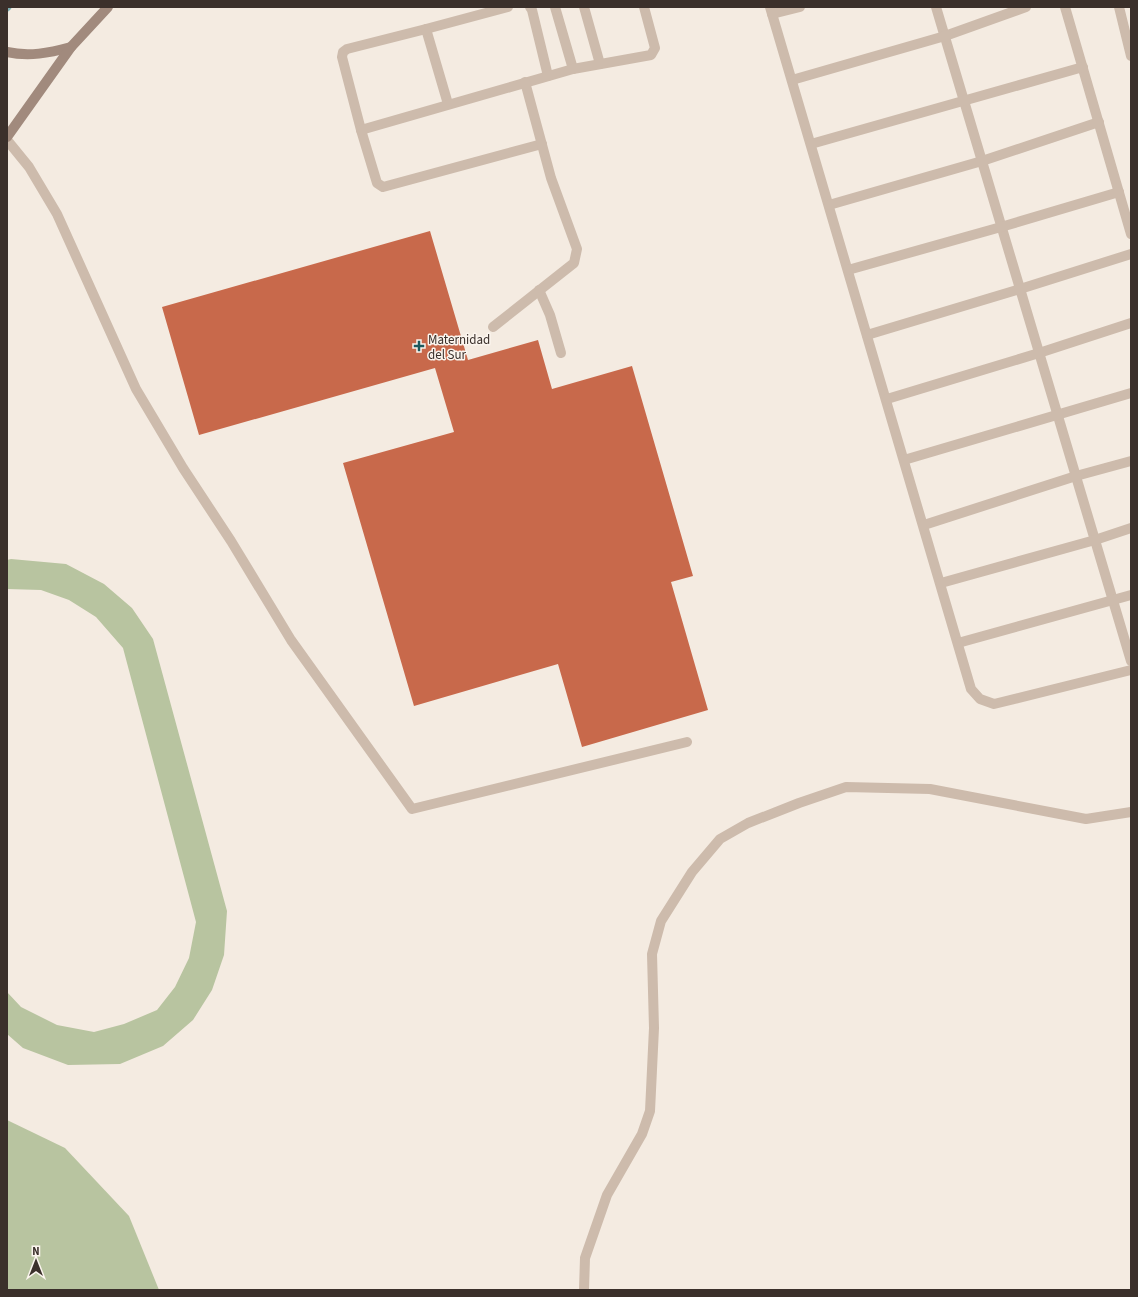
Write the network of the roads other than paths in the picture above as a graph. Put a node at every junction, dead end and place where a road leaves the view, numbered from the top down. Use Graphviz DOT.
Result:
graph roads {
  1 [pos="108,7"];
  2 [pos="508,7"];
  3 [pos="530,7"];
  4 [pos="554,7"];
  5 [pos="584,7"];
  6 [pos="644,7"];
  7 [pos="800,7"];
  8 [pos="936,7"];
  9 [pos="1026,7"];
  10 [pos="1065,7"];
  11 [pos="1118,7"];
  12 [pos="771,10"];
  13 [pos="426,29"];
  14 [pos="945,36"];
  15 [pos="71,47"];
  16 [pos="7,52"];
  17 [pos="1131,56"];
  18 [pos="600,64"];
  19 [pos="1082,67"];
  20 [pos="573,69"];
  21 [pos="548,76"];
  22 [pos="792,80"];
  23 [pos="525,82"];
  24 [pos="964,100"];
  25 [pos="448,104"];
  26 [pos="1098,122"];
  27 [pos="361,130"];
  28 [pos="7,136"];
  29 [pos="7,140"];
  30 [pos="542,144"];
  31 [pos="811,144"];
  32 [pos="982,161"];
  33 [pos="1119,192"];
  34 [pos="829,206"];
  35 [pos="1002,227"];
  36 [pos="1131,234"];
  37 [pos="1131,254"];
  38 [pos="848,270"];
  39 [pos="1020,289"];
  40 [pos="538,290"];
  41 [pos="1131,323"];
  42 [pos="493,327"];
  43 [pos="867,335"];
  44 [pos="561,353"];
  45 [pos="1039,353"];
  46 [pos="1131,393"];
  47 [pos="886,399"];
  48 [pos="1058,414"];
  49 [pos="904,460"];
  50 [pos="1131,461"];
  51 [pos="1076,476"];
  52 [pos="924,525"];
  53 [pos="1131,528"];
  54 [pos="1095,540"];
  55 [pos="941,583"];
  56 [pos="1131,595"];
  57 [pos="1113,600"];
  58 [pos="958,643"];
  59 [pos="1131,660"];
  60 [pos="1131,670"];
  61 [pos="687,742"];
  62 [pos="1131,812"];
  63 [pos="584,1290"];
  1 -- 15 [label="main road"];
  2 -- 13 [label="lane"];
  3 -- 21 [label="lane"];
  4 -- 20 [label="lane"];
  5 -- 18 [label="lane"];
  6 -- 18 [label="lane"];
  7 -- 12 [label="lane"];
  8 -- 14 [label="lane"];
  9 -- 14 [label="lane"];
  10 -- 19 [label="lane"];
  11 -- 17 [label="lane"];
  12 -- 22 [label="lane"];
  13 -- 25 [label="lane"];
  13 -- 27 [label="lane"];
  14 -- 22 [label="lane"];
  14 -- 24 [label="lane"];
  15 -- 16 [label="main road"];
  15 -- 28 [label="main road"];
  18 -- 20 [label="lane"];
  19 -- 24 [label="lane"];
  19 -- 26 [label="lane"];
  20 -- 21 [label="lane"];
  21 -- 23 [label="lane"];
  22 -- 31 [label="lane"];
  23 -- 25 [label="lane"];
  23 -- 30 [label="lane"];
  24 -- 31 [label="lane"];
  24 -- 32 [label="lane"];
  25 -- 27 [label="lane"];
  26 -- 32 [label="lane"];
  26 -- 33 [label="lane"];
  27 -- 30 [label="lane"];
  29 -- 61 [label="lane"];
  30 -- 40 [label="lane"];
  31 -- 34 [label="lane"];
  32 -- 34 [label="lane"];
  32 -- 35 [label="lane"];
  33 -- 35 [label="lane"];
  33 -- 36 [label="lane"];
  34 -- 38 [label="lane"];
  35 -- 38 [label="lane"];
  35 -- 39 [label="lane"];
  37 -- 39 [label="lane"];
  38 -- 43 [label="lane"];
  39 -- 43 [label="lane"];
  39 -- 45 [label="lane"];
  40 -- 42 [label="lane"];
  40 -- 44 [label="lane"];
  41 -- 45 [label="lane"];
  43 -- 47 [label="lane"];
  45 -- 47 [label="lane"];
  45 -- 48 [label="lane"];
  46 -- 48 [label="lane"];
  47 -- 49 [label="lane"];
  48 -- 49 [label="lane"];
  48 -- 51 [label="lane"];
  49 -- 52 [label="lane"];
  50 -- 51 [label="lane"];
  51 -- 52 [label="lane"];
  51 -- 54 [label="lane"];
  52 -- 55 [label="lane"];
  53 -- 54 [label="lane"];
  54 -- 55 [label="lane"];
  54 -- 57 [label="lane"];
  55 -- 58 [label="lane"];
  56 -- 57 [label="lane"];
  57 -- 58 [label="lane"];
  57 -- 59 [label="lane"];
  58 -- 60 [label="lane"];
  62 -- 63 [label="lane"];
}
